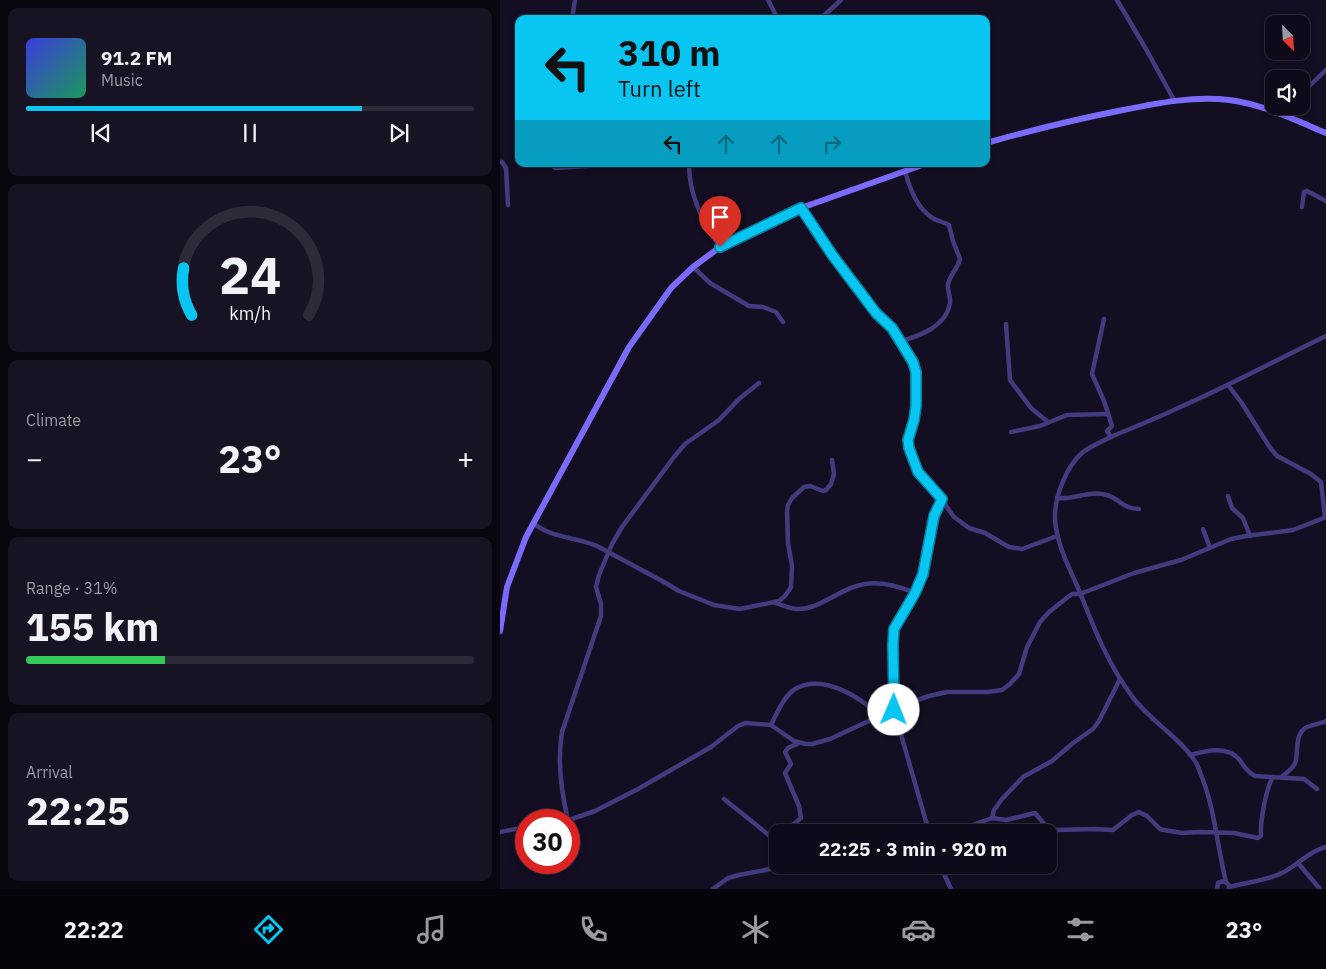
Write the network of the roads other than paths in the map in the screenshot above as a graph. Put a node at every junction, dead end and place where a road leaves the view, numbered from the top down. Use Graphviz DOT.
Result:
graph roads {
  1 [pos="575,0"];
  2 [pos="768,0"];
  3 [pos="841,0"];
  4 [pos="1117,0"];
  5 [pos="573,15"];
  6 [pos="776,15"];
  7 [pos="824,15"];
  8 [pos="1326,70"];
  9 [pos="1310,85"];
  10 [pos="1174,100"];
  11 [pos="1287,116"];
  12 [pos="1326,133"];
  13 [pos="990,142"];
  14 [pos="500,162"];
  15 [pos="554,167"];
  16 [pos="570,167"];
  17 [pos="689,167"];
  18 [pos="917,167"];
  19 [pos="906,171"];
  20 [pos="1326,201"];
  21 [pos="508,206"];
  22 [pos="1302,207"];
  23 [pos="801,208"];
  24 [pos="720,247"];
  25 [pos="693,267"];
  26 [pos="1104,320"];
  27 [pos="783,322"];
  28 [pos="1006,324"];
  29 [pos="1326,336"];
  30 [pos="899,342"];
  31 [pos="759,383"];
  32 [pos="1228,385"];
  33 [pos="1108,414"];
  34 [pos="1048,422"];
  35 [pos="1011,432"];
  36 [pos="1111,437"];
  37 [pos="832,460"];
  38 [pos="1324,481"];
  39 [pos="1228,496"];
  40 [pos="1057,498"];
  41 [pos="942,499"];
  42 [pos="1139,509"];
  43 [pos="1325,517"];
  44 [pos="533,524"];
  45 [pos="1203,529"];
  46 [pos="1057,536"];
  47 [pos="1250,536"];
  48 [pos="1210,548"];
  49 [pos="609,552"];
  50 [pos="915,593"];
  51 [pos="1080,594"];
  52 [pos="772,602"];
  53 [pos="500,631"];
  54 [pos="1120,679"];
  55 [pos="894,710"];
  56 [pos="880,716"];
  57 [pos="1326,721"];
  58 [pos="771,725"];
  59 [pos="798,742"];
  60 [pos="1190,755"];
  61 [pos="1273,777"];
  62 [pos="1281,777"];
  63 [pos="1317,789"];
  64 [pos="724,799"];
  65 [pos="566,809"];
  66 [pos="580,816"];
  67 [pos="992,818"];
  68 [pos="794,824"];
  69 [pos="927,824"];
  70 [pos="975,824"];
  71 [pos="515,829"];
  72 [pos="500,832"];
  73 [pos="1217,832"];
  74 [pos="769,835"];
  75 [pos="1326,847"];
  76 [pos="1298,863"];
  77 [pos="1222,868"];
  78 [pos="769,869"];
  79 [pos="944,874"];
  80 [pos="1220,882"];
  81 [pos="1226,882"];
  82 [pos="1217,888"];
  83 [pos="1229,888"];
  84 [pos="713,889"];
  85 [pos="951,889"];
  86 [pos="1211,889"];
  87 [pos="1320,889"];
  1 -- 5 [label="street"];
  2 -- 6 [label="street"];
  3 -- 7 [label="street"];
  4 -- 10 [label="street"];
  8 -- 9 [label="street"];
  10 -- 11 [label="main road"];
  10 -- 13 [label="main road"];
  11 -- 12 [label="main road"];
  14 -- 21 [label="street"];
  15 -- 16 [label="street"];
  17 -- 24 [label="street"];
  18 -- 19 [label="main road"];
  19 -- 23 [label="main road"];
  19 -- 30 [label="street"];
  20 -- 22 [label="street"];
  23 -- 24 [label="main road"];
  23 -- 30 [label="street"];
  24 -- 25 [label="main road"];
  25 -- 27 [label="street"];
  25 -- 44 [label="main road"];
  26 -- 33 [label="street"];
  28 -- 34 [label="street"];
  29 -- 32 [label="street"];
  30 -- 41 [label="street"];
  31 -- 49 [label="street"];
  32 -- 36 [label="street"];
  32 -- 38 [label="street"];
  33 -- 34 [label="street"];
  33 -- 36 [label="street"];
  34 -- 35 [label="street"];
  36 -- 40 [label="street"];
  37 -- 52 [label="street"];
  38 -- 43 [label="street"];
  39 -- 47 [label="street"];
  40 -- 42 [label="street"];
  40 -- 46 [label="street"];
  41 -- 46 [label="street"];
  41 -- 50 [label="street"];
  43 -- 47 [label="street"];
  44 -- 49 [label="street"];
  44 -- 53 [label="main road"];
  45 -- 48 [label="street"];
  46 -- 51 [label="street"];
  47 -- 48 [label="street"];
  48 -- 51 [label="street"];
  49 -- 52 [label="street"];
  49 -- 65 [label="street"];
  50 -- 52 [label="street"];
  50 -- 55 [label="street"];
  51 -- 54 [label="street"];
  51 -- 55 [label="street"];
  54 -- 60 [label="street"];
  54 -- 67 [label="street"];
  55 -- 56 [label="street"];
  55 -- 69 [label="street"];
  56 -- 58 [label="street"];
  56 -- 59 [label="street"];
  57 -- 62 [label="street"];
  58 -- 59 [label="street"];
  58 -- 66 [label="street"];
  59 -- 68 [label="street"];
  60 -- 61 [label="street"];
  60 -- 73 [label="street"];
  61 -- 62 [label="street"];
  61 -- 73 [label="street"];
  62 -- 63 [label="street"];
  64 -- 74 [label="street"];
  67 -- 70 [label="street"];
  67 -- 73 [label="street"];
  71 -- 72 [label="street"];
  73 -- 77 [label="street"];
  75 -- 76 [label="street"];
  76 -- 83 [label="street"];
  76 -- 87 [label="street"];
  77 -- 80 [label="street"];
  77 -- 81 [label="street"];
  78 -- 84 [label="street"];
  79 -- 85 [label="street"];
  80 -- 81 [label="street"];
  80 -- 82 [label="street"];
  81 -- 83 [label="street"];
  82 -- 86 [label="street"];
}
